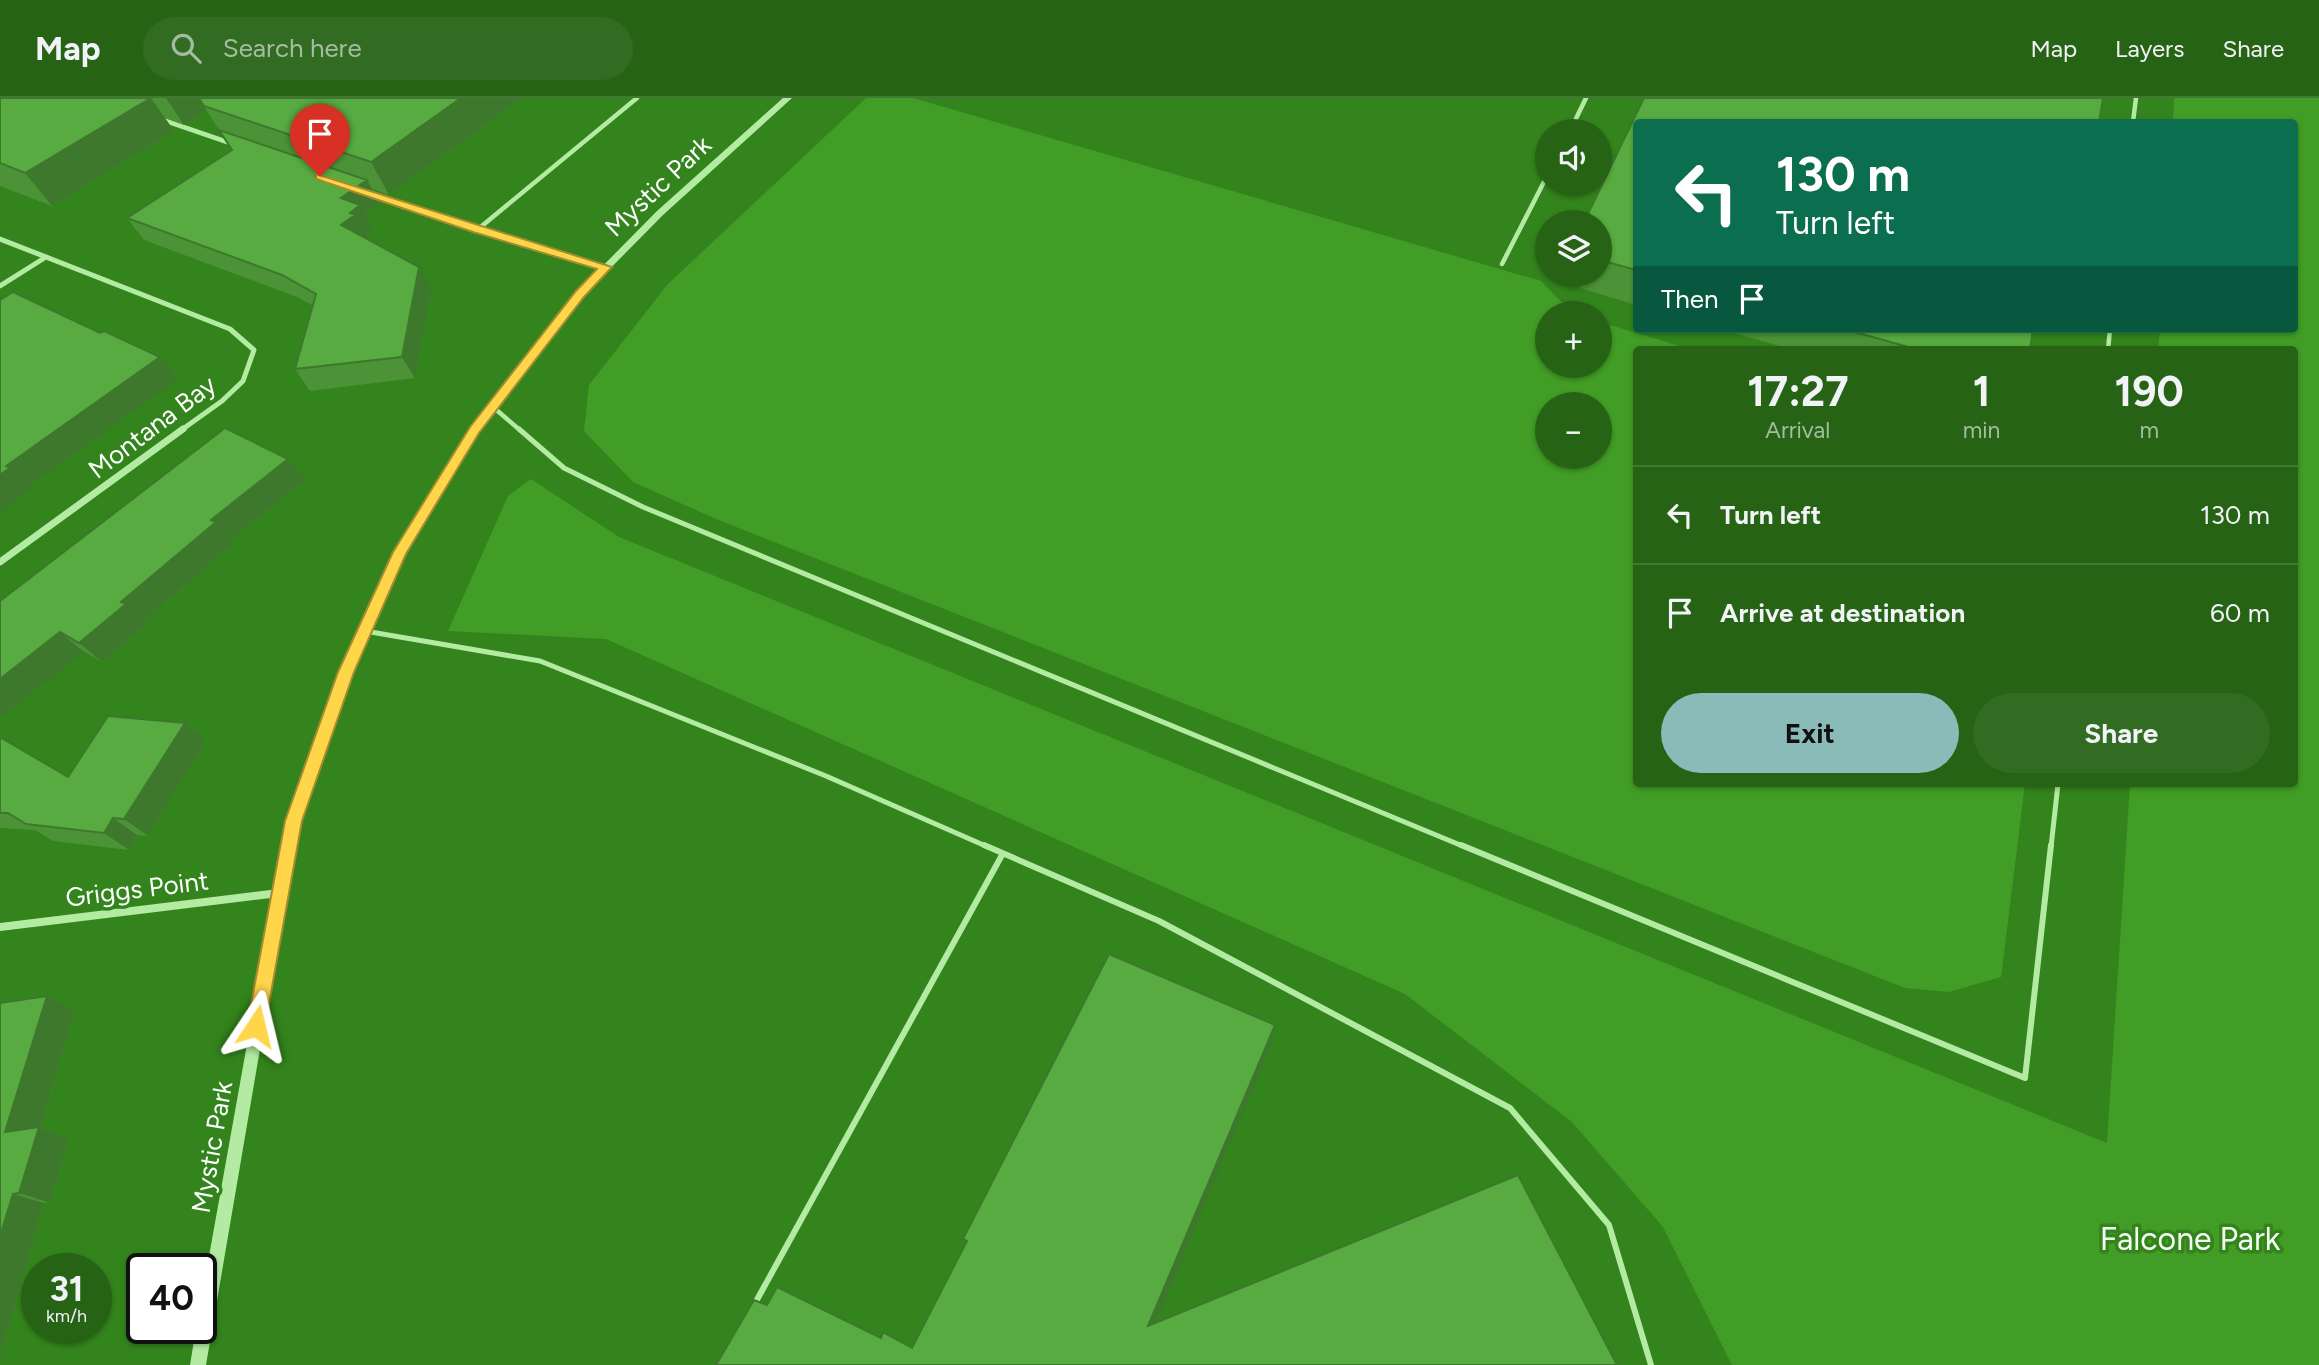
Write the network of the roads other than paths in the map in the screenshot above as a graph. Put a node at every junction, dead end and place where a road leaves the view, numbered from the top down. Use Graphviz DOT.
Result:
graph roads {
  1 [pos="637,98"];
  2 [pos="788,98"];
  3 [pos="1586,98"];
  4 [pos="2136,98"];
  5 [pos="153,117"];
  6 [pos="1576,119"];
  7 [pos="2133,119"];
  8 [pos="240,147"];
  9 [pos="367,194"];
  10 [pos="1537,196"];
  11 [pos="477,230"];
  12 [pos="0,239"];
  13 [pos="46,257"];
  14 [pos="1502,264"];
  15 [pos="606,267"];
  16 [pos="0,286"];
  17 [pos="493,407"];
  18 [pos="0,562"];
  19 [pos="365,631"];
  20 [pos="2058,787"];
  21 [pos="1002,855"];
  22 [pos="279,892"];
  23 [pos="0,927"];
  24 [pos="748,1316"];
  25 [pos="198,1365"];
  26 [pos="1651,1365"];
  1 -- 11 [label="lane"];
  2 -- 15 [label="street, Mystic Park"];
  3 -- 6 [label="lane"];
  4 -- 7 [label="lane"];
  5 -- 8 [label="lane"];
  9 -- 11 [label="lane"];
  10 -- 14 [label="lane"];
  11 -- 15 [label="lane"];
  12 -- 13 [label="street, Montana Bay"];
  13 -- 16 [label="street"];
  13 -- 18 [label="street, Montana Bay"];
  15 -- 17 [label="street, Mystic Park"];
  17 -- 19 [label="street, Mystic Park"];
  17 -- 20 [label="lane"];
  19 -- 21 [label="lane"];
  19 -- 22 [label="street, Mystic Park"];
  21 -- 24 [label="lane"];
  21 -- 26 [label="lane"];
  22 -- 23 [label="street, Griggs Point"];
  22 -- 25 [label="street, Mystic Park"];
}
